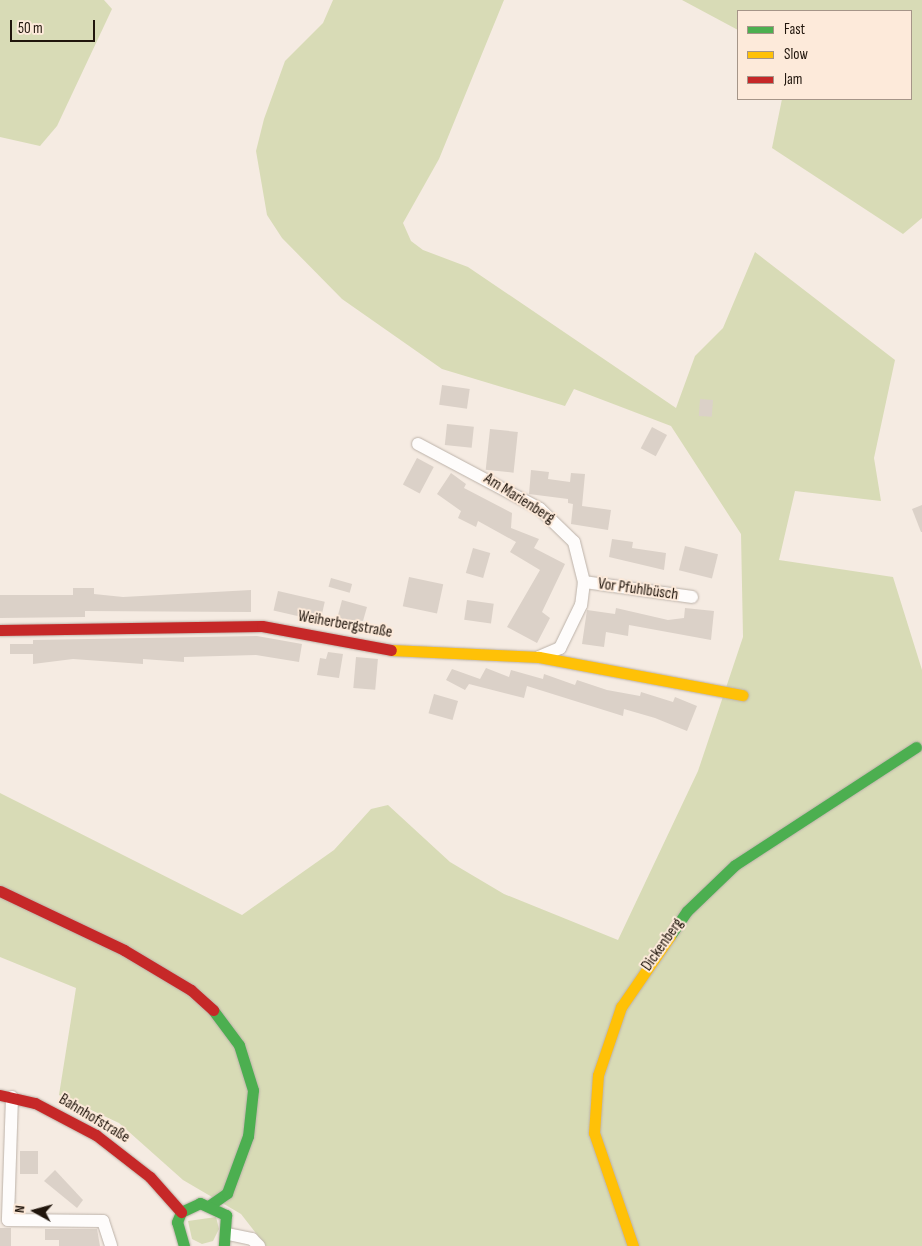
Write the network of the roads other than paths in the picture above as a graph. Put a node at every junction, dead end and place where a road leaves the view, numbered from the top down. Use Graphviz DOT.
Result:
graph roads {
  1 [pos="418,444"];
  2 [pos="584,582"];
  3 [pos="692,597"];
  4 [pos="0,630"];
  5 [pos="539,657"];
  6 [pos="742,695"];
  7 [pos="916,746"];
  8 [pos="0,891"];
  9 [pos="6,1096"];
  10 [pos="210,1204"];
  11 [pos="182,1212"];
  12 [pos="226,1240"];
  13 [pos="111,1246"];
  14 [pos="184,1246"];
  15 [pos="259,1246"];
  16 [pos="633,1246"];
  1 -- 2 [label="street, Am Marienberg"];
  2 -- 3 [label="street, Vor Pfuhlbüsch"];
  2 -- 5 [label="street, Am Marienberg"];
  4 -- 5 [label="street, Weiherbergstraße"];
  5 -- 6 [label="street, Weiherbergstraße"];
  7 -- 16 [label="street, Dickenberg"];
  8 -- 10 [label="street"];
  9 -- 11 [label="street, Bahnhofstraße"];
  9 -- 13 [label="street"];
  10 -- 11 [label="street"];
  10 -- 12 [label="street"];
  11 -- 14 [label="street"];
  12 -- 15 [label="street"];
}
